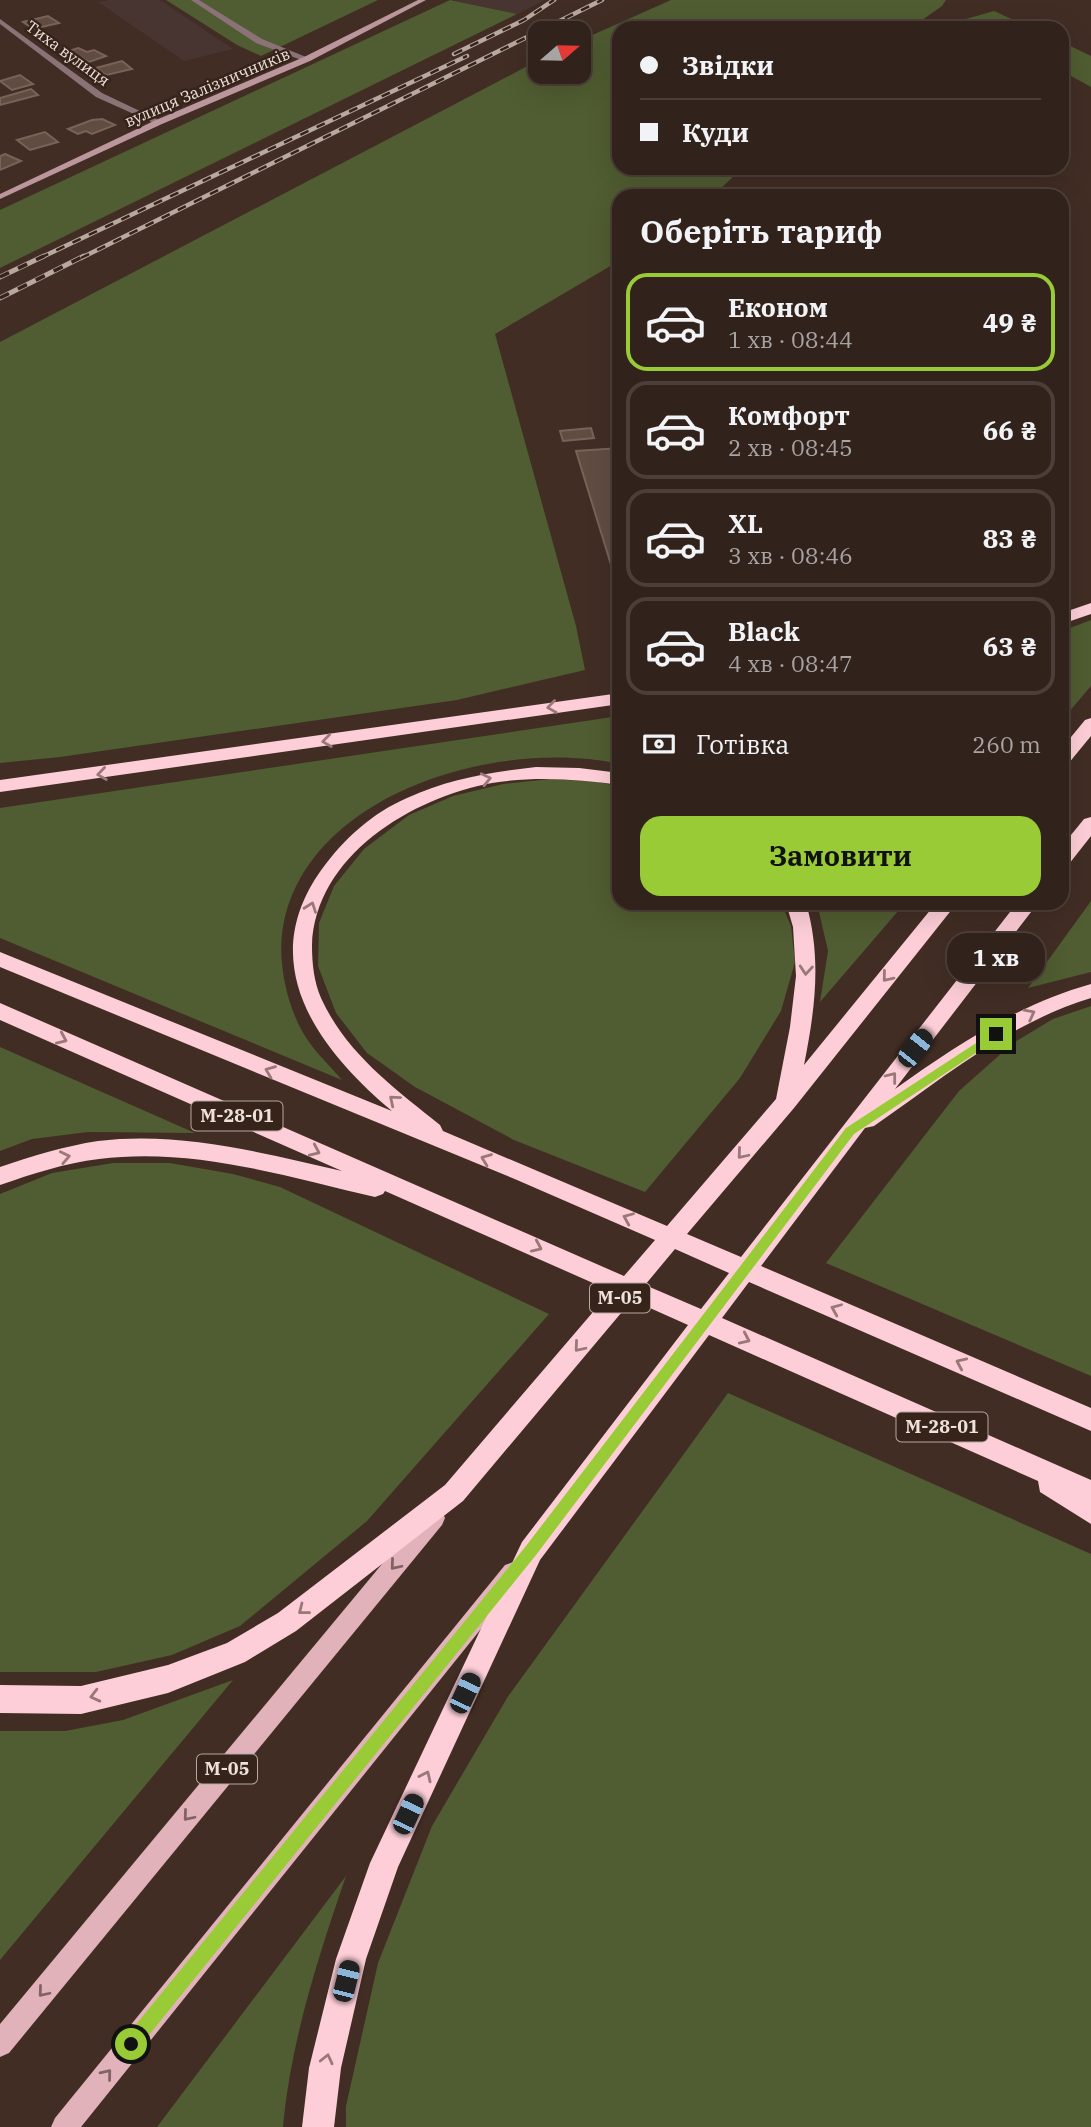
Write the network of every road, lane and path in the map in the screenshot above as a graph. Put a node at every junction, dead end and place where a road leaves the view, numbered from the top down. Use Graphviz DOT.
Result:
graph roads {
  1 [pos="194,0"];
  2 [pos="424,0"];
  3 [pos="0,21"];
  4 [pos="307,59"];
  5 [pos="159,122"];
  6 [pos="0,197"];
  7 [pos="1091,608"];
  8 [pos="1069,616"];
  9 [pos="612,699"];
  10 [pos="1091,724"];
  11 [pos="1069,751"];
  12 [pos="612,777"];
  13 [pos="0,786"];
  14 [pos="1091,822"];
  15 [pos="1069,850"];
  16 [pos="799,910"];
  17 [pos="941,910"];
  18 [pos="1023,910"];
  19 [pos="0,960"];
  20 [pos="1091,991"];
  21 [pos="0,1011"];
  22 [pos="786,1102"];
  23 [pos="850,1131"];
  24 [pos="446,1144"];
  25 [pos="0,1176"];
  26 [pos="421,1198"];
  27 [pos="1024,1391"];
  28 [pos="1091,1407"];
  29 [pos="1091,1420"];
  30 [pos="1006,1455"];
  31 [pos="1091,1492"];
  32 [pos="454,1493"];
  33 [pos="1091,1512"];
  34 [pos="531,1550"];
  35 [pos="0,1699"];
  36 [pos="0,2044"];
  37 [pos="64,2127"];
  38 [pos="318,2127"];
  1 -- 4 [label="street"];
  2 -- 4 [label="street, вулиця Залізничників"];
  3 -- 5 [label="street, Тиха вулиця"];
  4 -- 5 [label="street, вулиця Залізничників"];
  5 -- 6 [label="street, вулиця Залізничників"];
  7 -- 8 [label="highway"];
  9 -- 13 [label="highway, one-way"];
  10 -- 11 [label="highway"];
  24 -- 12 [label="highway, one-way"];
  14 -- 15 [label="highway"];
  16 -- 22 [label="highway, one-way"];
  17 -- 22 [label="highway, М-05, one-way"];
  23 -- 18 [label="highway, one-way"];
  24 -- 19 [label="highway, М-28-01, one-way"];
  23 -- 20 [label="highway, one-way"];
  21 -- 26 [label="highway, М-28-01, one-way"];
  22 -- 32 [label="highway, М-05, one-way"];
  23 -- 34 [label="highway"];
  27 -- 24 [label="highway, М-28-01, one-way"];
  25 -- 26 [label="highway, one-way"];
  26 -- 30 [label="highway, М-28-01, one-way"];
  27 -- 28 [label="highway"];
  27 -- 29 [label="highway, М-28-01"];
  30 -- 31 [label="highway, М-28-01"];
  30 -- 33 [label="highway"];
  32 -- 35 [label="highway, one-way"];
  32 -- 36 [label="main road, М-05, one-way"];
  37 -- 34 [label="main road, one-way"];
  38 -- 34 [label="highway, one-way"];
}
